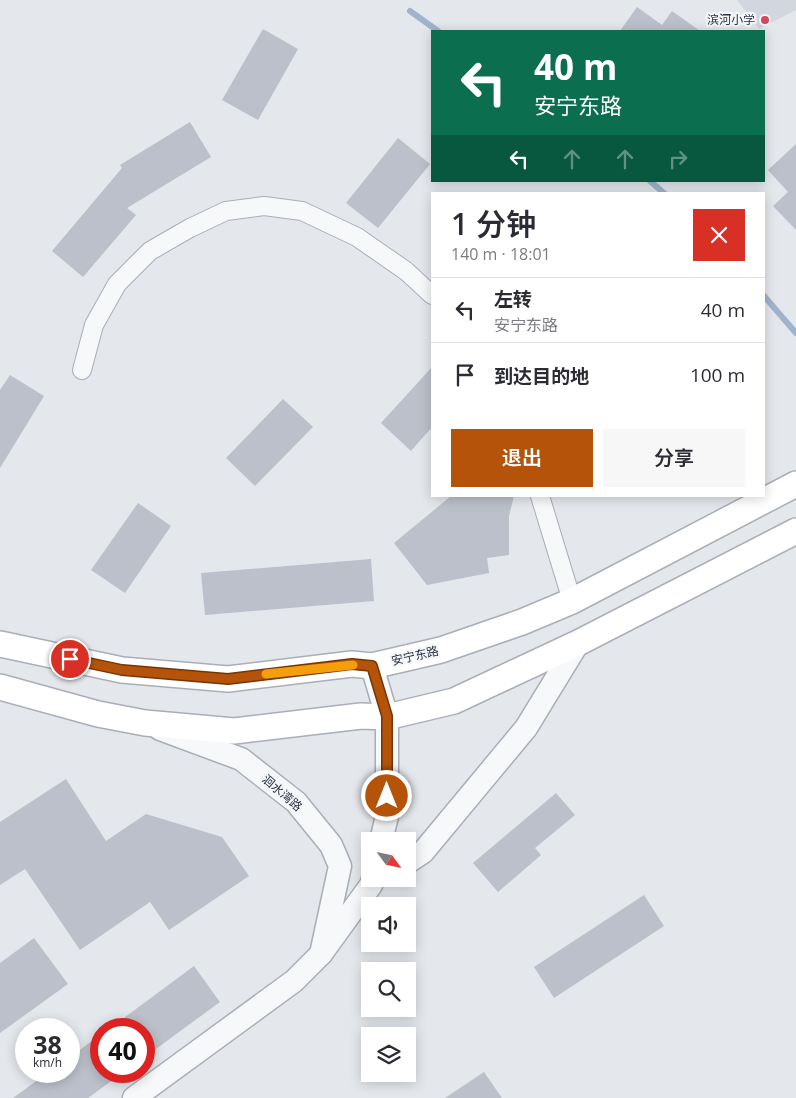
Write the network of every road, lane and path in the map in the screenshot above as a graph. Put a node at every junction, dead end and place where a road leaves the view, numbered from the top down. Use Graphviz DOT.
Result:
graph roads {
  1 [pos="431,294"];
  2 [pos="82,370"];
  3 [pos="796,484"];
  4 [pos="540,497"];
  5 [pos="796,531"];
  6 [pos="572,601"];
  7 [pos="578,643"];
  8 [pos="0,644"];
  9 [pos="372,666"];
  10 [pos="0,687"];
  11 [pos="387,716"];
  12 [pos="145,723"];
  13 [pos="383,832"];
  14 [pos="416,857"];
  15 [pos="370,888"];
  16 [pos="321,954"];
  17 [pos="134,1098"];
  1 -- 2 [label="street"];
  3 -- 6 [label="main road, 安宁东路"];
  4 -- 6 [label="street"];
  5 -- 7 [label="main road"];
  6 -- 9 [label="main road, 安宁东路"];
  7 -- 11 [label="main road"];
  7 -- 14 [label="street"];
  8 -- 9 [label="main road, 安宁东路"];
  9 -- 11 [label="street"];
  10 -- 12 [label="main road"];
  11 -- 12 [label="main road"];
  11 -- 13 [label="street"];
  12 -- 16 [label="street, 洄水湾路"];
  15 -- 16 [label="street"];
  16 -- 17 [label="street"];
}
